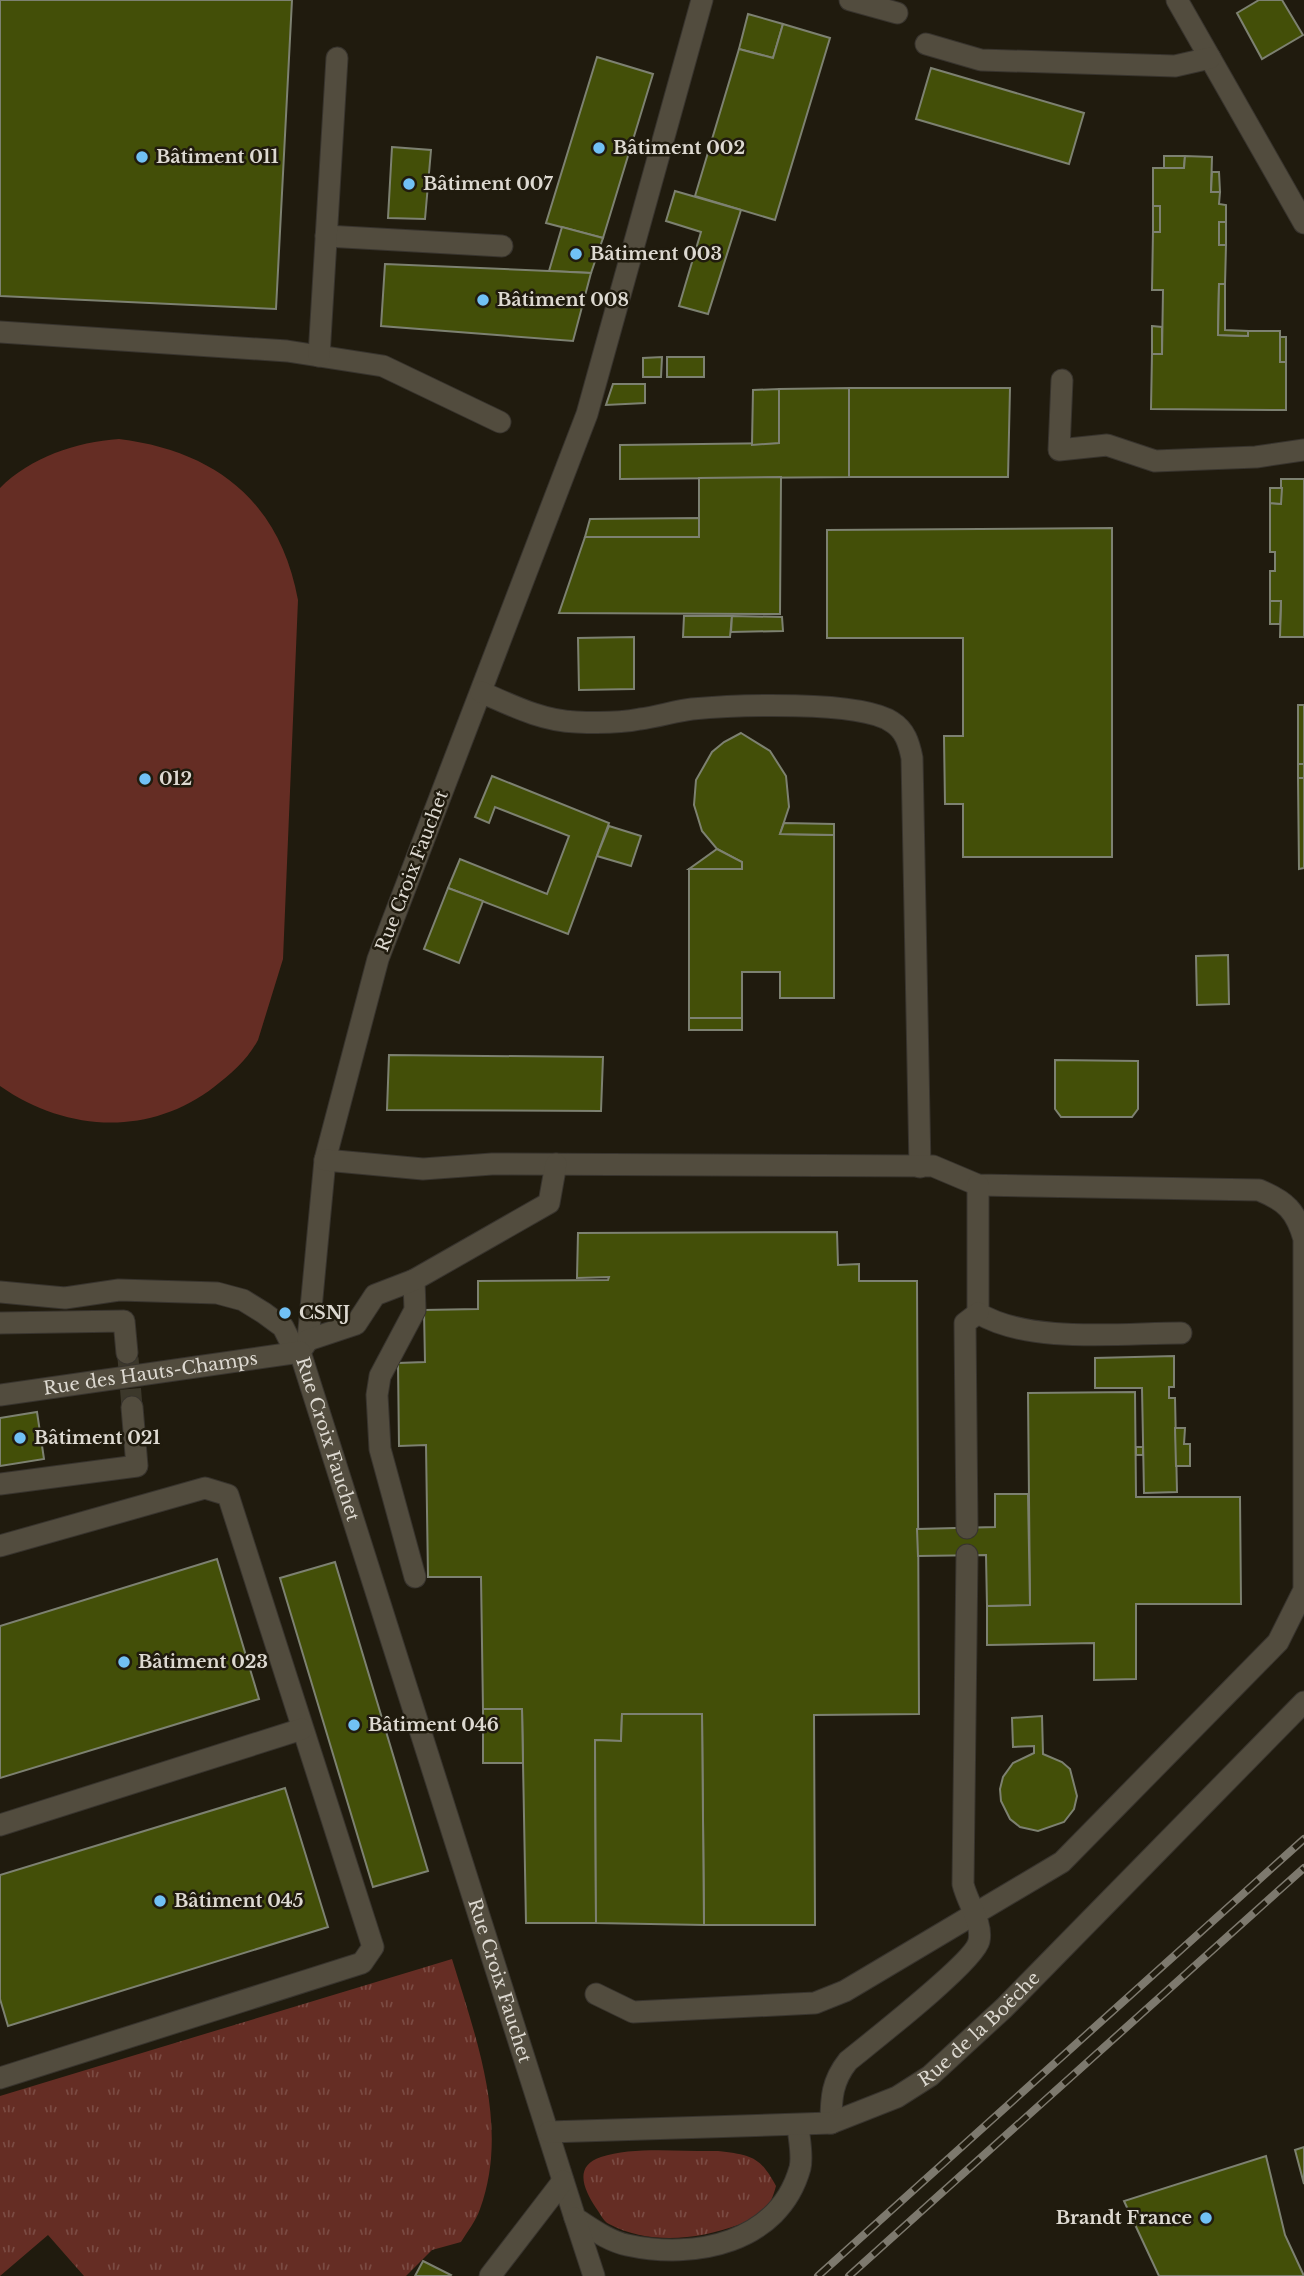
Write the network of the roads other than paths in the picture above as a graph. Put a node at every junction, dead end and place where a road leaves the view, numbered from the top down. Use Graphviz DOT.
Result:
graph roads {
  1 [pos="702,0"];
  2 [pos="849,0"];
  3 [pos="1177,0"];
  4 [pos="897,13"];
  5 [pos="926,44"];
  6 [pos="337,58"];
  7 [pos="1210,58"];
  8 [pos="1304,223"];
  9 [pos="326,236"];
  10 [pos="502,246"];
  11 [pos="0,332"];
  12 [pos="318,356"];
  13 [pos="1062,380"];
  14 [pos="500,422"];
  15 [pos="1304,450"];
  16 [pos="481,692"];
  17 [pos="325,1160"];
  18 [pos="556,1164"];
  19 [pos="920,1167"];
  20 [pos="978,1185"];
  21 [pos="414,1280"];
  22 [pos="0,1292"];
  23 [pos="978,1313"];
  24 [pos="0,1323"];
  25 [pos="1181,1333"];
  26 [pos="301,1348"];
  27 [pos="127,1353"];
  28 [pos="0,1395"];
  29 [pos="132,1407"];
  30 [pos="0,1484"];
  31 [pos="967,1528"];
  32 [pos="0,1546"];
  33 [pos="967,1555"];
  34 [pos="415,1577"];
  35 [pos="1304,1702"];
  36 [pos="302,1729"];
  37 [pos="0,1825"];
  38 [pos="975,1916"];
  39 [pos="596,1994"];
  40 [pos="0,2078"];
  41 [pos="831,2123"];
  42 [pos="798,2126"];
  43 [pos="550,2132"];
  44 [pos="563,2181"];
  45 [pos="575,2218"];
  46 [pos="490,2276"];
  47 [pos="594,2276"];
  1 -- 16 [label="street, Rue Croix Fauchet"];
  2 -- 4 [label="street"];
  3 -- 7 [label="street"];
  5 -- 7 [label="street"];
  6 -- 9 [label="street"];
  7 -- 8 [label="street"];
  9 -- 10 [label="street"];
  9 -- 12 [label="street"];
  11 -- 12 [label="street"];
  12 -- 14 [label="street"];
  13 -- 15 [label="street"];
  16 -- 17 [label="street, Rue Croix Fauchet"];
  16 -- 19 [label="street"];
  17 -- 18 [label="street"];
  17 -- 26 [label="street, Rue Croix Fauchet"];
  18 -- 19 [label="street"];
  18 -- 21 [label="street, Rue des Hauts-Champs"];
  19 -- 20 [label="street"];
  20 -- 23 [label="street"];
  20 -- 38 [label="street"];
  21 -- 26 [label="street, Rue des Hauts-Champs"];
  21 -- 34 [label="street"];
  22 -- 26 [label="street"];
  23 -- 25 [label="street"];
  23 -- 31 [label="street"];
  24 -- 27 [label="street"];
  26 -- 28 [label="street, Rue des Hauts-Champs"];
  26 -- 43 [label="street, Rue Croix Fauchet"];
  29 -- 30 [label="street"];
  32 -- 36 [label="street"];
  33 -- 38 [label="street"];
  35 -- 41 [label="street, Rue de la Boëche"];
  36 -- 37 [label="street"];
  36 -- 40 [label="street"];
  38 -- 39 [label="street"];
  38 -- 41 [label="street"];
  41 -- 42 [label="street, Rue de la Boëche"];
  42 -- 43 [label="street, Rue de la Boëche"];
  42 -- 45 [label="street"];
  43 -- 44 [label="street, Rue Croix Fauchet"];
  44 -- 45 [label="street, Rue Croix Fauchet"];
  44 -- 46 [label="street"];
  45 -- 47 [label="street, Rue Croix Fauchet"];
}
